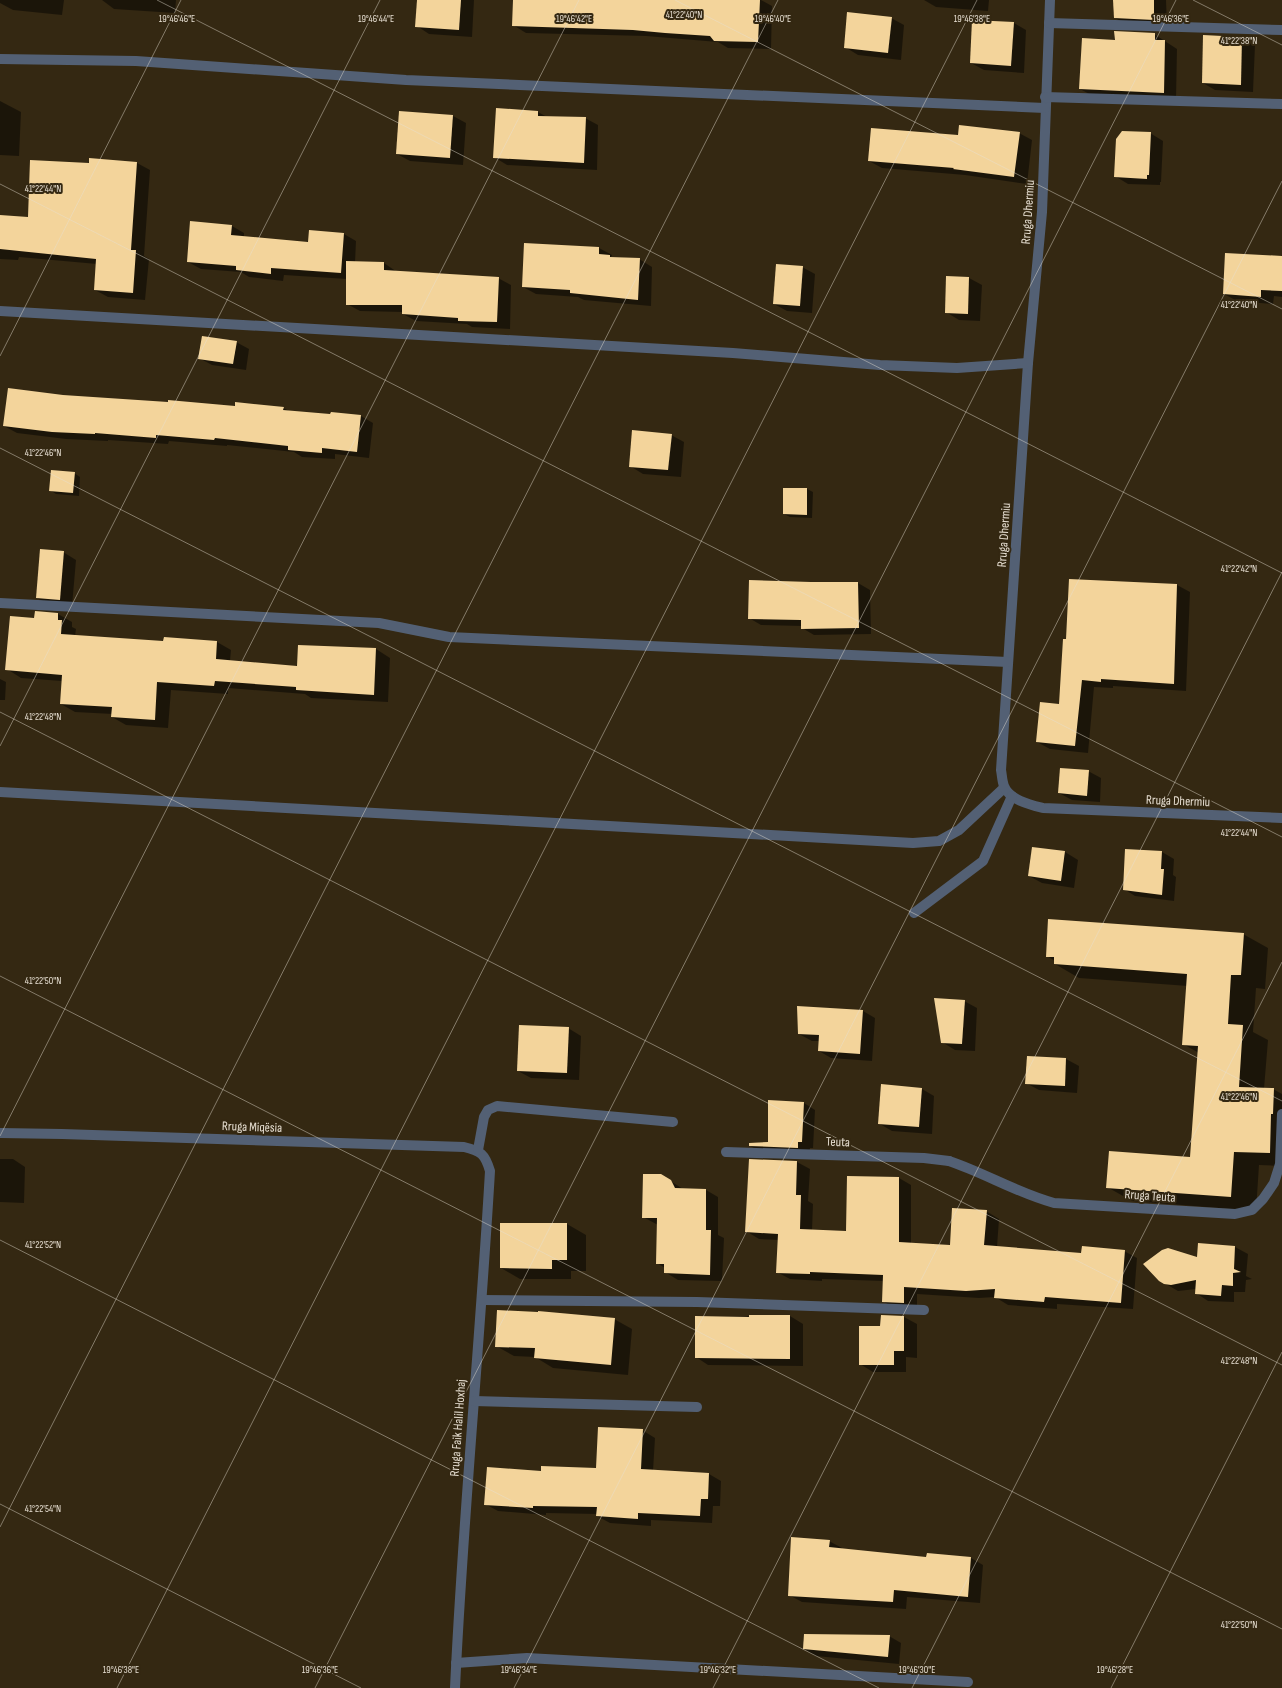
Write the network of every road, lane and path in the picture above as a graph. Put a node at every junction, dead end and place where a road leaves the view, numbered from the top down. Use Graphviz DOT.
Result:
graph roads {
  1 [pos="1050,0"];
  2 [pos="1049,23"];
  3 [pos="1282,30"];
  4 [pos="0,59"];
  5 [pos="1046,97"];
  6 [pos="1282,104"];
  7 [pos="1045,108"];
  8 [pos="0,311"];
  9 [pos="1028,363"];
  10 [pos="0,603"];
  11 [pos="1008,662"];
  12 [pos="1004,788"];
  13 [pos="0,792"];
  14 [pos="1012,796"];
  15 [pos="1282,818"];
  16 [pos="914,913"];
  17 [pos="1282,1114"];
  18 [pos="673,1122"];
  19 [pos="0,1133"];
  20 [pos="478,1150"];
  21 [pos="726,1152"];
  22 [pos="949,1161"];
  23 [pos="482,1300"];
  24 [pos="924,1310"];
  25 [pos="474,1401"];
  26 [pos="698,1407"];
  27 [pos="456,1663"];
  28 [pos="968,1682"];
  29 [pos="454,1688"];
  1 -- 2 [label="street, Rruga Dhermiu"];
  2 -- 3 [label="street"];
  2 -- 5 [label="street, Rruga Dhermiu"];
  4 -- 7 [label="street"];
  5 -- 6 [label="street"];
  5 -- 7 [label="street, Rruga Dhermiu"];
  7 -- 9 [label="street, Rruga Dhermiu"];
  8 -- 9 [label="street"];
  9 -- 11 [label="street, Rruga Dhermiu"];
  10 -- 11 [label="street"];
  11 -- 12 [label="street, Rruga Dhermiu"];
  12 -- 13 [label="street"];
  12 -- 14 [label="street, Rruga Dhermiu"];
  14 -- 15 [label="street, Rruga Dhermiu"];
  14 -- 16 [label="street"];
  17 -- 22 [label="street, Rruga Teuta"];
  18 -- 20 [label="street"];
  19 -- 20 [label="street, Rruga Miqësia"];
  20 -- 23 [label="street, Rruga Faik Halil Hoxhaj"];
  21 -- 22 [label="street, Teuta"];
  23 -- 24 [label="street"];
  23 -- 25 [label="street, Rruga Faik Halil Hoxhaj"];
  25 -- 26 [label="street"];
  25 -- 27 [label="street, Rruga Faik Halil Hoxhaj"];
  27 -- 28 [label="street"];
  27 -- 29 [label="street, Rruga Faik Halil Hoxhaj"];
}
